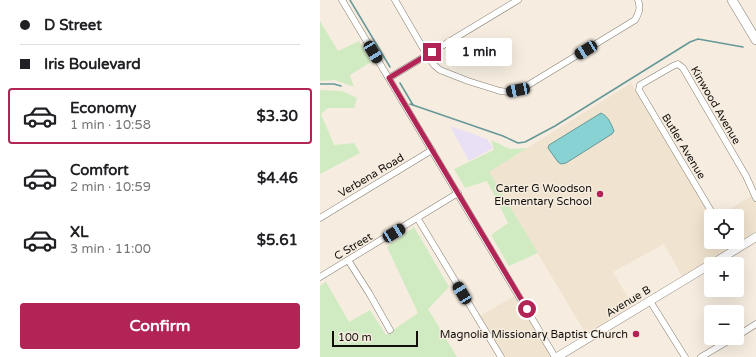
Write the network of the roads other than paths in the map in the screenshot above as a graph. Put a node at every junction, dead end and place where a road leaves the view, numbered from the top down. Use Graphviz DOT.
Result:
graph roads {
  1 [pos="342,0"];
  2 [pos="395,0"];
  3 [pos="518,0"];
  4 [pos="638,0"];
  5 [pos="732,0"];
  6 [pos="756,40"];
  7 [pos="427,55"];
  8 [pos="389,78"];
  9 [pos="639,86"];
  10 [pos="432,150"];
  11 [pos="458,193"];
  12 [pos="756,198"];
  13 [pos="710,209"];
  14 [pos="320,218"];
  15 [pos="418,219"];
  16 [pos="756,237"];
  17 [pos="734,250"];
  18 [pos="722,257"];
  19 [pos="348,260"];
  20 [pos="704,268"];
  21 [pos="320,277"];
  22 [pos="650,301"];
  23 [pos="756,324"];
  24 [pos="390,330"];
  25 [pos="744,332"];
  26 [pos="721,345"];
  27 [pos="501,357"];
  28 [pos="556,357"];
  29 [pos="685,357"];
  30 [pos="701,357"];
  1 -- 8 [label="street"];
  2 -- 7 [label="street"];
  3 -- 7 [label="street"];
  4 -- 7 [label="street"];
  5 -- 6 [label="main road"];
  7 -- 8 [label="street"];
  8 -- 10 [label="street"];
  9 -- 12 [label="street, Kinwood Avenue"];
  9 -- 13 [label="street, Butler Avenue"];
  10 -- 11 [label="street"];
  10 -- 14 [label="street, Verbena Road"];
  11 -- 15 [label="street, C Street"];
  11 -- 28 [label="street"];
  15 -- 19 [label="street, C Street"];
  15 -- 27 [label="street"];
  16 -- 17 [label="main road, Avenue B"];
  17 -- 18 [label="main road, Avenue B"];
  19 -- 21 [label="street, C Street"];
  19 -- 24 [label="street"];
  20 -- 22 [label="main road, Avenue B"];
  22 -- 28 [label="main road, Avenue B"];
  22 -- 29 [label="street"];
  23 -- 25 [label="street"];
  26 -- 30 [label="street"];
}
